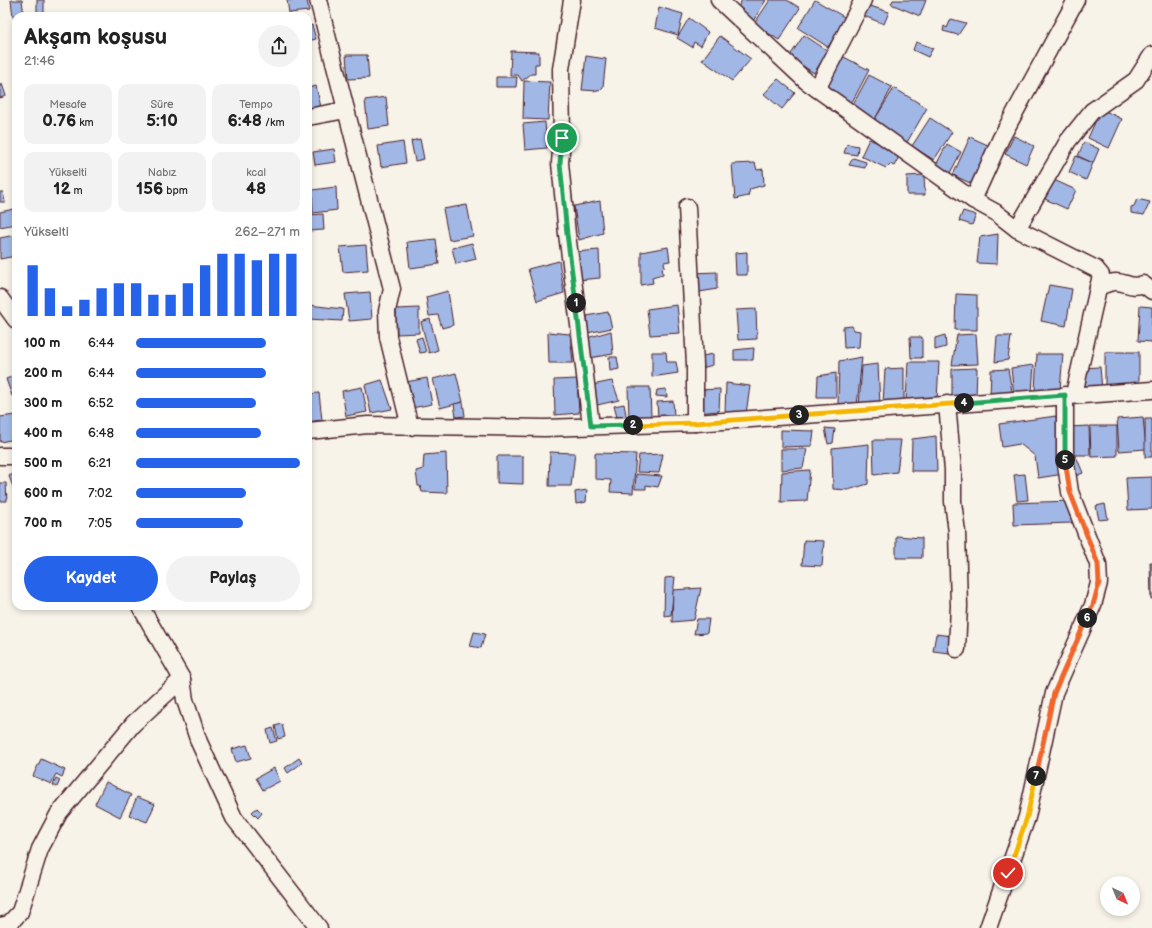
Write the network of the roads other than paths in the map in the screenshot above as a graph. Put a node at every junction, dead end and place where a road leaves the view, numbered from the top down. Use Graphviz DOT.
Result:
graph roads {
  1 [pos="318,0"];
  2 [pos="572,0"];
  3 [pos="719,0"];
  4 [pos="863,0"];
  5 [pos="1076,0"];
  6 [pos="1152,55"];
  7 [pos="817,89"];
  8 [pos="346,110"];
  9 [pos="312,116"];
  10 [pos="973,200"];
  11 [pos="687,207"];
  12 [pos="1018,229"];
  13 [pos="1098,287"];
  14 [pos="1152,291"];
  15 [pos="0,298"];
  16 [pos="12,314"];
  17 [pos="1152,390"];
  18 [pos="1070,395"];
  19 [pos="947,404"];
  20 [pos="695,423"];
  21 [pos="591,426"];
  22 [pos="410,427"];
  23 [pos="312,431"];
  24 [pos="0,456"];
  25 [pos="12,456"];
  26 [pos="142,610"];
  27 [pos="957,649"];
  28 [pos="182,679"];
  29 [pos="0,926"];
  30 [pos="319,928"];
  31 [pos="988,928"];
  1 -- 8 [label="street"];
  2 -- 21 [label="street"];
  3 -- 7 [label="street"];
  4 -- 7 [label="street"];
  5 -- 10 [label="street"];
  6 -- 12 [label="street"];
  7 -- 10 [label="street"];
  8 -- 9 [label="street"];
  8 -- 22 [label="street"];
  10 -- 12 [label="street"];
  11 -- 20 [label="street"];
  12 -- 13 [label="street"];
  13 -- 14 [label="street"];
  13 -- 18 [label="street"];
  15 -- 16 [label="street"];
  17 -- 18 [label="street"];
  18 -- 19 [label="street"];
  18 -- 31 [label="street"];
  19 -- 20 [label="street"];
  19 -- 27 [label="street"];
  20 -- 21 [label="street"];
  21 -- 22 [label="street"];
  22 -- 23 [label="street"];
  24 -- 25 [label="street"];
  26 -- 28 [label="street"];
  28 -- 29 [label="street"];
  28 -- 30 [label="street"];
}
